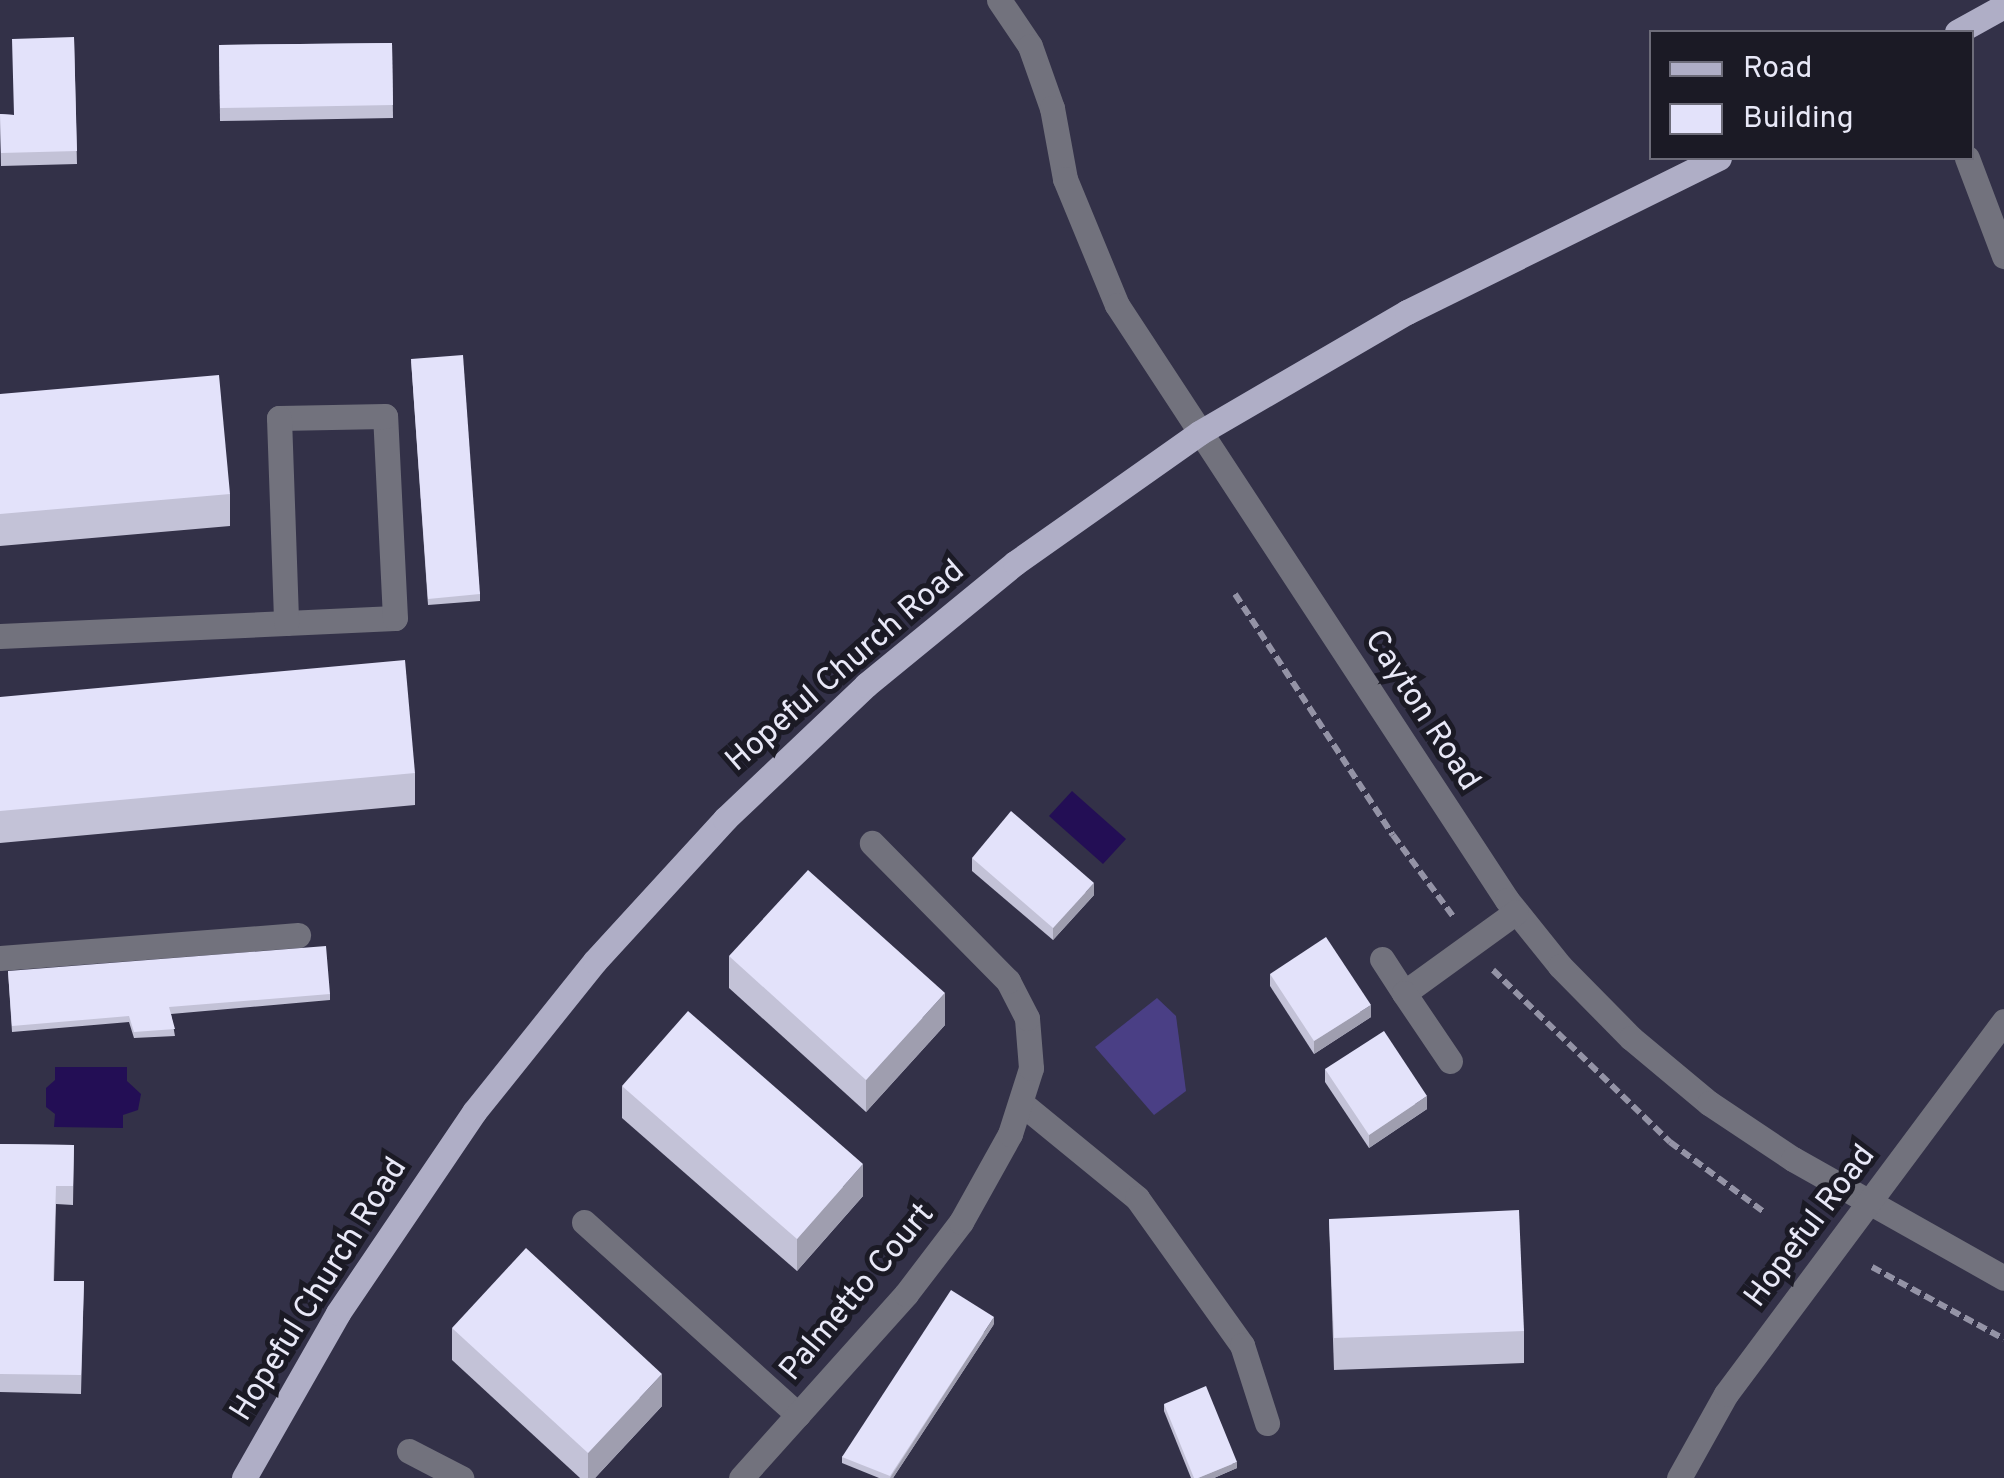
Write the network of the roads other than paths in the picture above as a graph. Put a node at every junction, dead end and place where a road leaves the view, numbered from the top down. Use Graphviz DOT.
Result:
graph roads {
  1 [pos="999,0"];
  2 [pos="2004,6"];
  3 [pos="1961,30"];
  4 [pos="1715,160"];
  5 [pos="1968,160"];
  6 [pos="2004,256"];
  7 [pos="1200,433"];
  8 [pos="286,622"];
  9 [pos="0,636"];
  10 [pos="872,843"];
  11 [pos="1516,912"];
  12 [pos="298,935"];
  13 [pos="0,958"];
  14 [pos="1382,960"];
  15 [pos="1404,993"];
  16 [pos="2004,1021"];
  17 [pos="1450,1061"];
  18 [pos="1021,1103"];
  19 [pos="1871,1203"];
  20 [pos="584,1222"];
  21 [pos="2004,1278"];
  22 [pos="798,1415"];
  23 [pos="1267,1422"];
  24 [pos="409,1451"];
  25 [pos="244,1478"];
  26 [pos="461,1478"];
  27 [pos="741,1478"];
  28 [pos="1679,1478"];
  1 -- 7 [label="street, Cayton Road"];
  2 -- 3 [label="main road"];
  4 -- 7 [label="main road, Hopeful Church Road"];
  5 -- 6 [label="street"];
  7 -- 11 [label="street, Cayton Road"];
  7 -- 25 [label="main road, Hopeful Church Road"];
  8 -- 8 [label="street"];
  8 -- 9 [label="street"];
  10 -- 18 [label="street, Palmetto Court"];
  11 -- 15 [label="street"];
  11 -- 19 [label="street, Cayton Road"];
  12 -- 13 [label="street"];
  14 -- 15 [label="street"];
  15 -- 17 [label="street"];
  16 -- 19 [label="street, Hopeful Road"];
  18 -- 22 [label="street, Palmetto Court"];
  18 -- 23 [label="street"];
  19 -- 21 [label="street, Cayton Road"];
  19 -- 28 [label="street, Hopeful Road"];
  20 -- 22 [label="street"];
  22 -- 27 [label="street, Palmetto Court"];
  24 -- 26 [label="street"];
}
